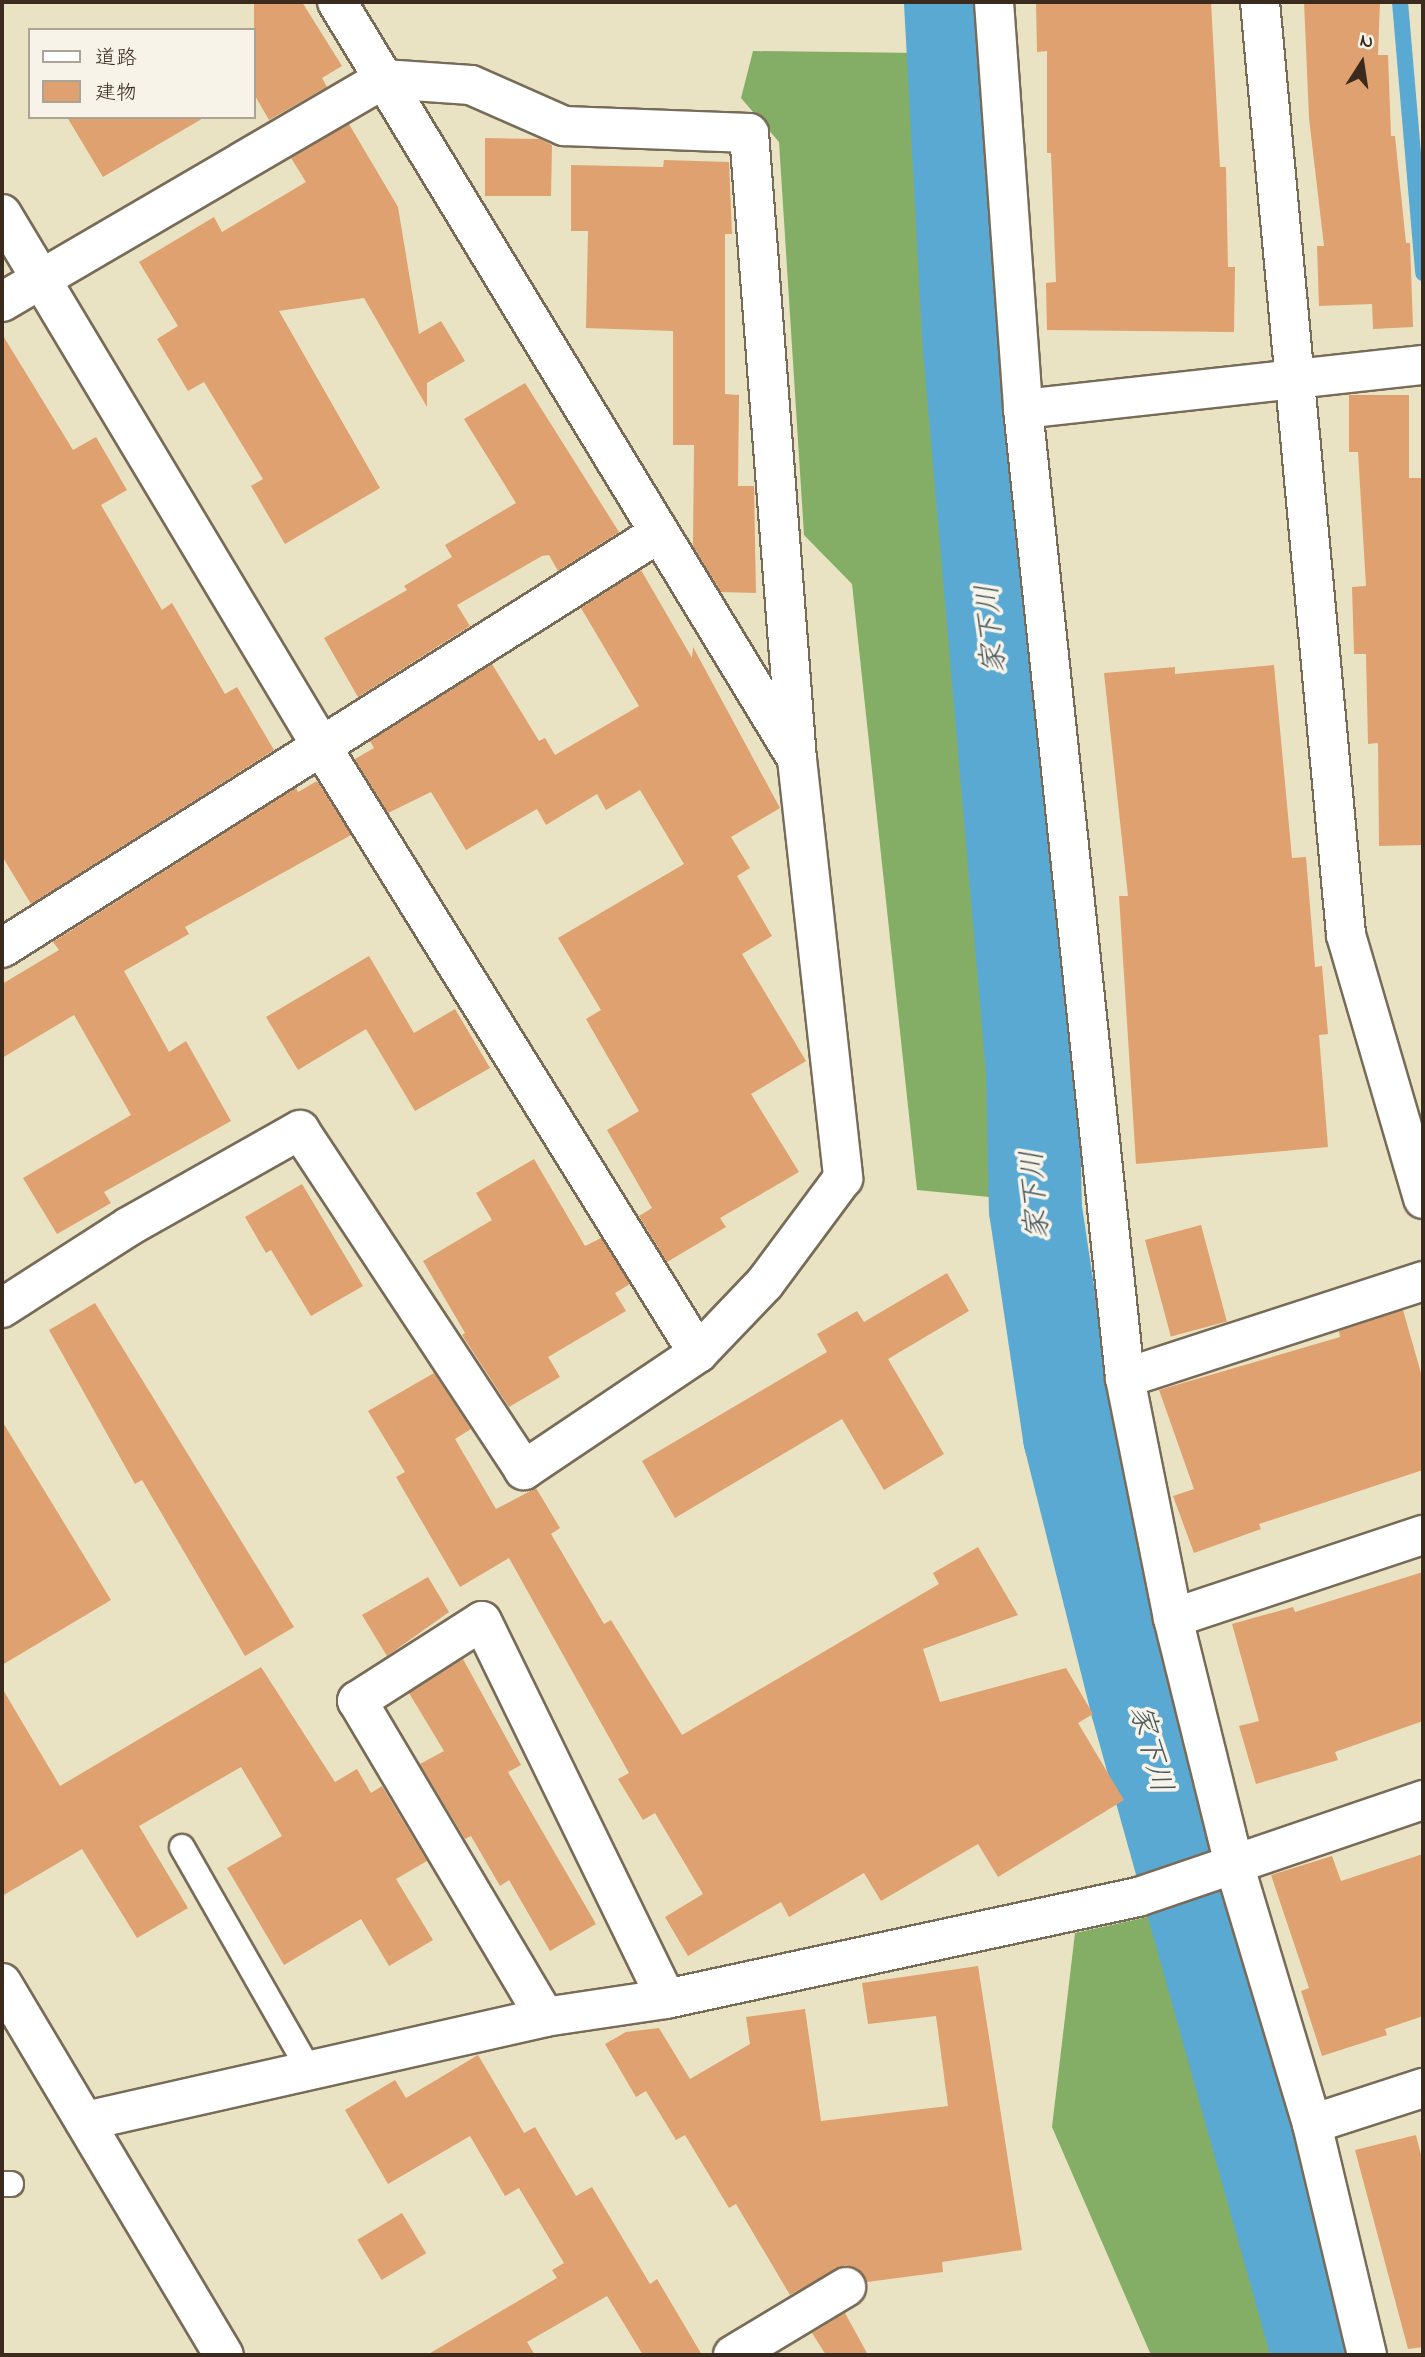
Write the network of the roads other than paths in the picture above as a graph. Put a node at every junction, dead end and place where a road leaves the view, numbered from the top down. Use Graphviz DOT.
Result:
graph roads {
  1 [pos="337,2"];
  2 [pos="994,2"];
  3 [pos="1260,2"];
  4 [pos="383,79"];
  5 [pos="2,214"];
  6 [pos="41,278"];
  7 [pos="2,302"];
  8 [pos="1423,365"];
  9 [pos="1292,380"];
  10 [pos="1023,409"];
  11 [pos="659,533"];
  12 [pos="323,749"];
  13 [pos="797,759"];
  14 [pos="2,948"];
  15 [pos="1423,1199"];
  16 [pos="1423,1281"];
  17 [pos="2,1308"];
  18 [pos="698,1353"];
  19 [pos="1125,1378"];
  20 [pos="1423,1535"];
  21 [pos="1173,1618"];
  22 [pos="1423,1800"];
  23 [pos="182,1847"];
  24 [pos="1234,1864"];
  25 [pos="2,1983"];
  26 [pos="666,1999"];
  27 [pos="545,2017"];
  28 [pos="310,2071"];
  29 [pos="1423,2088"];
  30 [pos="85,2121"];
  31 [pos="1312,2124"];
  32 [pos="846,2287"];
  33 [pos="224,2355"];
  34 [pos="733,2355"];
  35 [pos="1367,2355"];
  1 -- 4 [label="street"];
  2 -- 10 [label="street"];
  3 -- 9 [label="street"];
  4 -- 6 [label="street"];
  4 -- 11 [label="street"];
  4 -- 13 [label="street"];
  5 -- 6 [label="street"];
  6 -- 7 [label="street"];
  6 -- 12 [label="street"];
  8 -- 9 [label="street"];
  9 -- 10 [label="street"];
  9 -- 15 [label="street"];
  10 -- 19 [label="street"];
  11 -- 12 [label="street"];
  11 -- 13 [label="street"];
  12 -- 14 [label="street"];
  12 -- 18 [label="street"];
  13 -- 18 [label="street"];
  16 -- 19 [label="street"];
  17 -- 18 [label="street"];
  19 -- 21 [label="street"];
  20 -- 21 [label="street"];
  21 -- 24 [label="street"];
  22 -- 24 [label="street"];
  23 -- 28 [label="lane"];
  24 -- 26 [label="street"];
  24 -- 31 [label="street"];
  25 -- 30 [label="street"];
  26 -- 27 [label="street"];
  26 -- 27 [label="street"];
  27 -- 28 [label="street"];
  28 -- 30 [label="street"];
  29 -- 31 [label="street"];
  30 -- 33 [label="street"];
  31 -- 35 [label="street"];
  32 -- 34 [label="street"];
}
